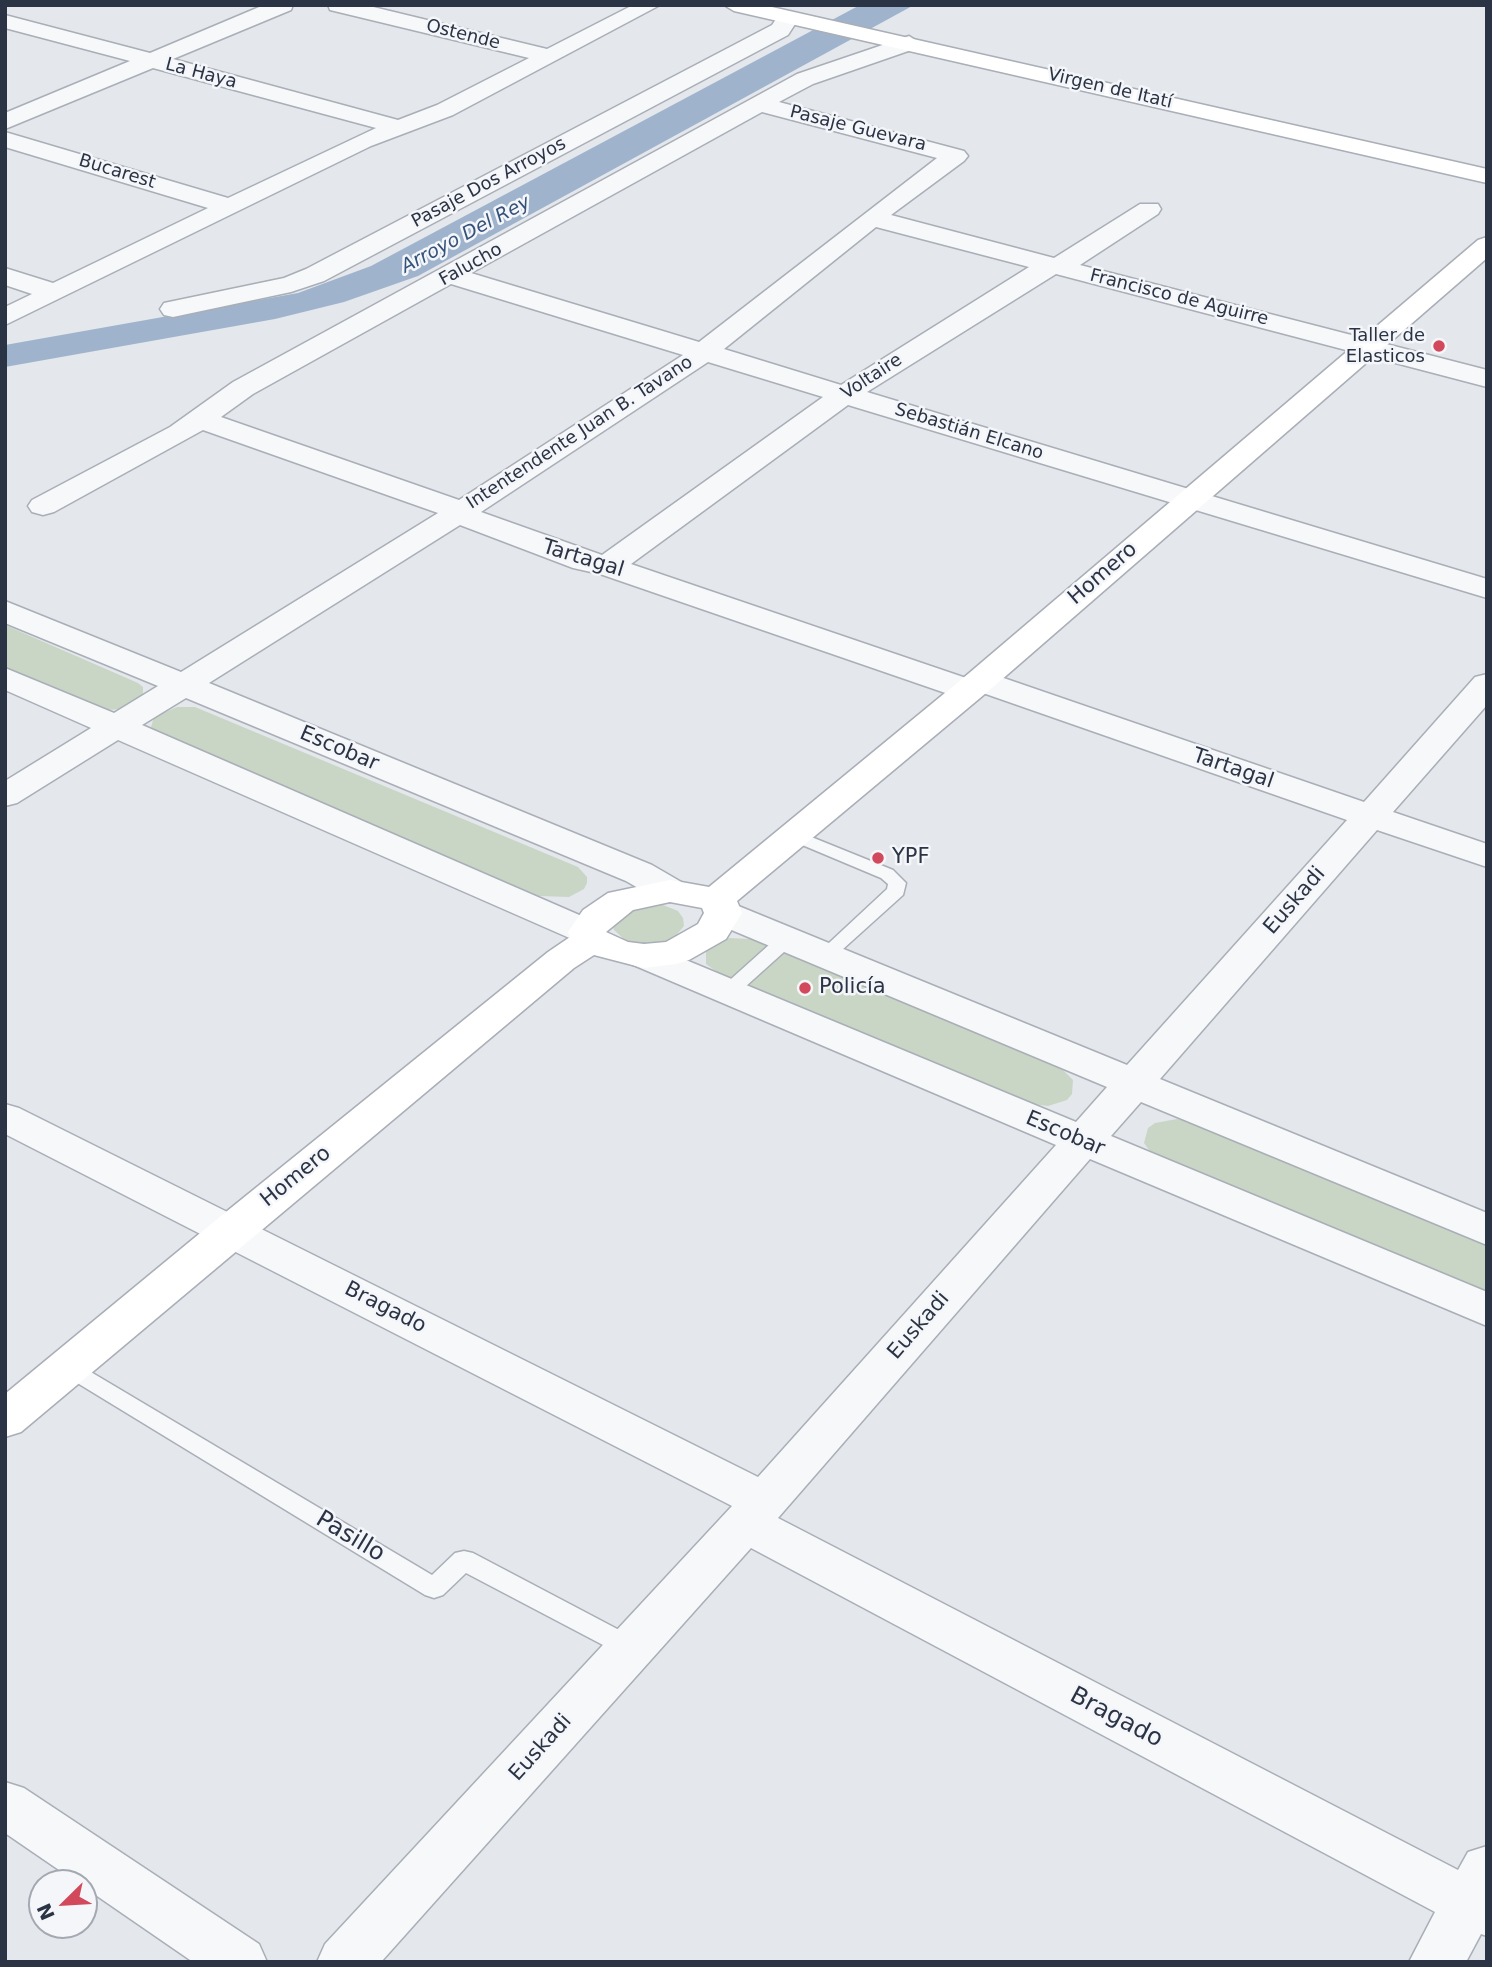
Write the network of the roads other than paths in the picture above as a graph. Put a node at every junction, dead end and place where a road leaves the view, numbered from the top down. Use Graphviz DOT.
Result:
graph roads {
  1 [pos="283,5"];
  2 [pos="338,5"];
  3 [pos="650,5"];
  4 [pos="734,5"];
  5 [pos="797,20"];
  6 [pos="5,21"];
  7 [pos="899,41"];
  8 [pos="547,56"];
  9 [pos="152,61"];
  10 [pos="759,104"];
  11 [pos="5,122"];
  12 [pos="398,127"];
  13 [pos="5,139"];
  14 [pos="956,156"];
  15 [pos="1487,176"];
  16 [pos="229,206"];
  17 [pos="1149,209"];
  18 [pos="872,218"];
  19 [pos="1487,245"];
  20 [pos="1054,266"];
  21 [pos="5,276"];
  22 [pos="452,276"];
  23 [pos="53,292"];
  24 [pos="173,309"];
  25 [pos="5,317"];
  26 [pos="1367,347"];
  27 [pos="705,350"];
  28 [pos="1487,379"];
  29 [pos="845,394"];
  30 [pos="201,419"];
  31 [pos="1190,499"];
  32 [pos="43,506"];
  33 [pos="462,511"];
  34 [pos="608,566"];
  35 [pos="1487,589"];
  36 [pos="5,611"];
  37 [pos="5,678"];
  38 [pos="1487,684"];
  39 [pos="185,685"];
  40 [pos="974,686"];
  41 [pos="113,727"];
  42 [pos="5,796"];
  43 [pos="1369,816"];
  44 [pos="794,835"];
  45 [pos="1487,856"];
  46 [pos="670,891"];
  47 [pos="720,906"];
  48 [pos="589,936"];
  49 [pos="787,939"];
  50 [pos="643,956"];
  51 [pos="825,956"];
  52 [pos="728,992"];
  53 [pos="1134,1084"];
  54 [pos="5,1117"];
  55 [pos="1082,1142"];
  56 [pos="231,1230"];
  57 [pos="1487,1230"];
  58 [pos="1487,1310"];
  59 [pos="69,1367"];
  60 [pos="5,1420"];
  61 [pos="755,1512"];
  62 [pos="632,1649"];
  63 [pos="5,1804"];
  64 [pos="1481,1895"];
  65 [pos="239,1962"];
  66 [pos="345,1962"];
  67 [pos="1437,1962"];
  1 -- 9 [label="street"];
  2 -- 8 [label="street, Ostende"];
  3 -- 8 [label="street"];
  4 -- 5 [label="main road, Virgen de Itatí"];
  5 -- 7 [label="main road, Virgen de Itatí"];
  5 -- 24 [label="street, Pasaje Dos Arroyos"];
  6 -- 9 [label="street, La Haya"];
  7 -- 10 [label="street, Falucho"];
  7 -- 15 [label="main road, Virgen de Itatí"];
  8 -- 12 [label="street"];
  9 -- 11 [label="street"];
  9 -- 12 [label="street, La Haya"];
  10 -- 14 [label="street, Pasaje Guevara"];
  10 -- 22 [label="street, Falucho"];
  12 -- 16 [label="street"];
  13 -- 16 [label="street, Bucarest"];
  14 -- 18 [label="street, Intentendente Juan B. Tavano"];
  16 -- 23 [label="street"];
  17 -- 20 [label="street, Voltaire"];
  18 -- 20 [label="street, Francisco de Aguirre"];
  18 -- 27 [label="street, Intentendente Juan B. Tavano"];
  19 -- 26 [label="main road, Homero"];
  20 -- 26 [label="street, Francisco de Aguirre"];
  20 -- 29 [label="street, Voltaire"];
  21 -- 23 [label="street"];
  22 -- 27 [label="street, Sebastián Elcano"];
  22 -- 30 [label="street, Falucho"];
  23 -- 25 [label="street"];
  26 -- 28 [label="street, Francisco de Aguirre"];
  26 -- 31 [label="main road, Homero"];
  27 -- 29 [label="street, Sebastián Elcano"];
  27 -- 33 [label="street, Intentendente Juan B. Tavano"];
  29 -- 31 [label="street, Sebastián Elcano"];
  29 -- 34 [label="street, Voltaire"];
  30 -- 32 [label="street, Falucho"];
  30 -- 33 [label="street, Tartagal"];
  31 -- 35 [label="street, Sebastián Elcano"];
  31 -- 40 [label="main road, Homero"];
  33 -- 34 [label="street, Tartagal"];
  33 -- 39 [label="street, Intentendente Juan B. Tavano"];
  34 -- 40 [label="street, Tartagal"];
  36 -- 39 [label="street, Escobar"];
  37 -- 41 [label="street"];
  38 -- 43 [label="street, Euskadi"];
  39 -- 41 [label="street, Intentendente Juan B. Tavano"];
  39 -- 46 [label="street, Escobar"];
  40 -- 43 [label="street, Tartagal"];
  40 -- 44 [label="main road, Homero"];
  41 -- 42 [label="street, Intentendente Juan B. Tavano"];
  41 -- 48 [label="street"];
  43 -- 45 [label="street, Tartagal"];
  43 -- 53 [label="street, Euskadi"];
  44 -- 47 [label="main road, Homero"];
  44 -- 51 [label="lane"];
  46 -- 47 [label="main road"];
  46 -- 48 [label="main road, Homero"];
  47 -- 49 [label="street"];
  47 -- 50 [label="main road, Homero"];
  48 -- 50 [label="main road"];
  48 -- 56 [label="main road, Homero"];
  49 -- 51 [label="street"];
  49 -- 52 [label="lane"];
  50 -- 52 [label="street, Escobar"];
  51 -- 53 [label="street"];
  52 -- 55 [label="street, Escobar"];
  53 -- 55 [label="street, Euskadi"];
  53 -- 57 [label="street"];
  54 -- 56 [label="street, Bragado"];
  55 -- 58 [label="street, Escobar"];
  55 -- 61 [label="street, Euskadi"];
  56 -- 59 [label="main road, Homero"];
  56 -- 61 [label="street, Bragado"];
  59 -- 60 [label="main road, Homero"];
  59 -- 62 [label="lane, Pasillo"];
  61 -- 62 [label="street, Euskadi"];
  61 -- 64 [label="street, Bragado"];
  62 -- 66 [label="street, Euskadi"];
  63 -- 65 [label="street"];
  64 -- 67 [label="street"];
}
